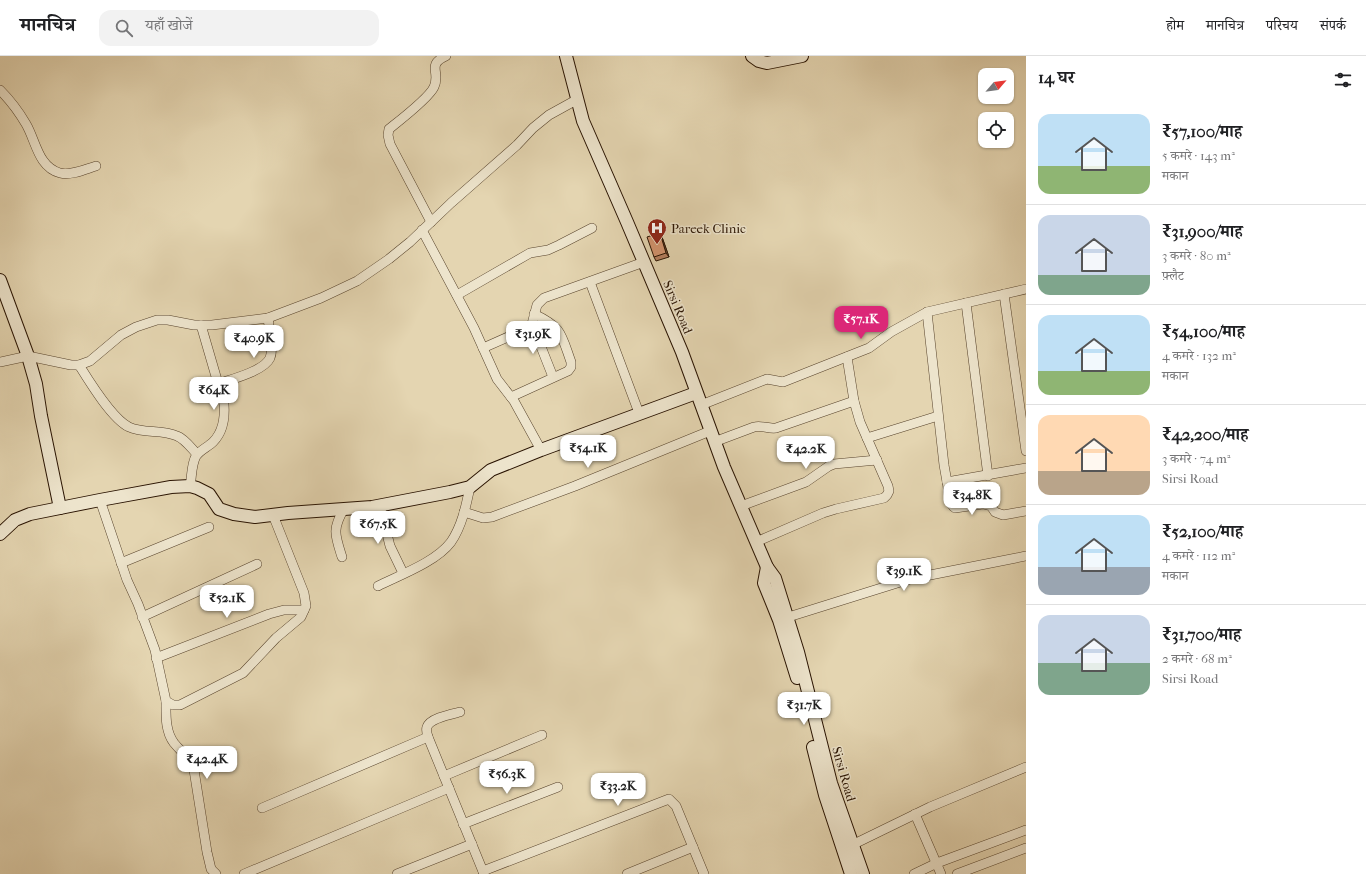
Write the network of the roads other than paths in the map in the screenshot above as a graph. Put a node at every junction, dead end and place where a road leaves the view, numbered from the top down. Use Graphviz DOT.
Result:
graph roads {
  1 [pos="446,56"];
  2 [pos="566,56"];
  3 [pos="752,56"];
  4 [pos="802,56"];
  5 [pos="0,90"];
  6 [pos="578,99"];
  7 [pos="96,166"];
  8 [pos="431,222"];
  9 [pos="592,228"];
  10 [pos="422,230"];
  11 [pos="644,262"];
  12 [pos="0,280"];
  13 [pos="590,282"];
  14 [pos="1026,289"];
  15 [pos="1004,294"];
  16 [pos="457,295"];
  17 [pos="966,303"];
  18 [pos="927,312"];
  19 [pos="534,314"];
  20 [pos="268,318"];
  21 [pos="532,324"];
  22 [pos="201,325"];
  23 [pos="484,348"];
  24 [pos="28,356"];
  25 [pos="847,357"];
  26 [pos="0,362"];
  27 [pos="79,365"];
  28 [pos="553,377"];
  29 [pos="1026,382"];
  30 [pos="218,384"];
  31 [pos="1017,385"];
  32 [pos="696,393"];
  33 [pos="511,397"];
  34 [pos="854,401"];
  35 [pos="701,405"];
  36 [pos="639,413"];
  37 [pos="938,416"];
  38 [pos="1024,424"];
  39 [pos="712,437"];
  40 [pos="867,438"];
  41 [pos="540,450"];
  42 [pos="1026,451"];
  43 [pos="197,454"];
  44 [pos="877,460"];
  45 [pos="1026,468"];
  46 [pos="988,476"];
  47 [pos="947,482"];
  48 [pos="190,486"];
  49 [pos="470,487"];
  50 [pos="100,500"];
  51 [pos="380,506"];
  52 [pos="741,506"];
  53 [pos="60,508"];
  54 [pos="344,509"];
  55 [pos="1026,511"];
  56 [pos="464,512"];
  57 [pos="273,515"];
  58 [pos="208,527"];
  59 [pos="0,534"];
  60 [pos="756,542"];
  61 [pos="1026,556"];
  62 [pos="342,557"];
  63 [pos="121,563"];
  64 [pos="257,564"];
  65 [pos="404,573"];
  66 [pos="378,586"];
  67 [pos="304,610"];
  68 [pos="142,616"];
  69 [pos="783,619"];
  70 [pos="156,658"];
  71 [pos="166,701"];
  72 [pos="460,712"];
  73 [pos="542,735"];
  74 [pos="428,737"];
  75 [pos="1026,767"];
  76 [pos="444,776"];
  77 [pos="558,787"];
  78 [pos="449,788"];
  79 [pos="262,808"];
  80 [pos="915,814"];
  81 [pos="464,824"];
  82 [pos="1026,830"];
  83 [pos="1016,834"];
  84 [pos="472,844"];
  85 [pos="852,845"];
  86 [pos="693,847"];
  87 [pos="978,848"];
  88 [pos="1024,849"];
  89 [pos="937,863"];
  90 [pos="986,863"];
  91 [pos="483,872"];
  92 [pos="216,874"];
  93 [pos="244,874"];
  94 [pos="397,874"];
  95 [pos="627,874"];
  96 [pos="704,874"];
  97 [pos="851,874"];
  98 [pos="863,874"];
  99 [pos="914,874"];
  100 [pos="941,874"];
  101 [pos="957,874"];
  1 -- 8 [label="street"];
  2 -- 6 [label="main road, Sirsi Road"];
  3 -- 4 [label="main road"];
  5 -- 7 [label="street"];
  6 -- 8 [label="street"];
  6 -- 11 [label="main road, Sirsi Road"];
  8 -- 10 [label="street"];
  9 -- 16 [label="street"];
  10 -- 16 [label="street"];
  10 -- 20 [label="street"];
  11 -- 13 [label="street"];
  11 -- 32 [label="main road, Sirsi Road"];
  12 -- 24 [label="main road"];
  13 -- 19 [label="street"];
  13 -- 36 [label="street"];
  14 -- 15 [label="street"];
  15 -- 17 [label="street"];
  15 -- 31 [label="street"];
  16 -- 23 [label="street"];
  17 -- 18 [label="street"];
  17 -- 46 [label="street"];
  18 -- 25 [label="street"];
  18 -- 37 [label="street"];
  19 -- 21 [label="street"];
  19 -- 28 [label="street"];
  20 -- 22 [label="street"];
  20 -- 30 [label="street"];
  21 -- 23 [label="street"];
  21 -- 28 [label="street"];
  22 -- 27 [label="street"];
  22 -- 30 [label="street"];
  23 -- 33 [label="street"];
  24 -- 26 [label="street"];
  24 -- 27 [label="street"];
  24 -- 53 [label="main road"];
  25 -- 34 [label="street"];
  25 -- 35 [label="street"];
  27 -- 43 [label="street"];
  28 -- 33 [label="street"];
  29 -- 31 [label="street"];
  30 -- 43 [label="street"];
  31 -- 38 [label="street"];
  32 -- 35 [label="main road, Sirsi Road"];
  32 -- 36 [label="main road"];
  33 -- 41 [label="street"];
  34 -- 39 [label="street"];
  34 -- 40 [label="street"];
  35 -- 39 [label="main road, Sirsi Road"];
  36 -- 41 [label="main road"];
  37 -- 40 [label="street"];
  37 -- 47 [label="street"];
  38 -- 42 [label="street"];
  39 -- 52 [label="main road, Sirsi Road"];
  39 -- 56 [label="street"];
  40 -- 44 [label="street"];
  41 -- 49 [label="main road"];
  43 -- 48 [label="street"];
  44 -- 52 [label="street"];
  44 -- 60 [label="street"];
  45 -- 46 [label="street"];
  46 -- 47 [label="street"];
  47 -- 55 [label="street"];
  48 -- 50 [label="main road"];
  48 -- 57 [label="main road"];
  49 -- 51 [label="main road"];
  49 -- 56 [label="street"];
  50 -- 53 [label="main road"];
  50 -- 63 [label="street"];
  51 -- 54 [label="main road"];
  51 -- 65 [label="street"];
  52 -- 60 [label="main road, Sirsi Road"];
  53 -- 59 [label="main road"];
  54 -- 57 [label="main road"];
  54 -- 62 [label="street"];
  56 -- 65 [label="street"];
  57 -- 67 [label="street"];
  58 -- 63 [label="street"];
  60 -- 69 [label="main road, Sirsi Road"];
  61 -- 69 [label="street"];
  63 -- 68 [label="street"];
  64 -- 68 [label="street"];
  65 -- 66 [label="street"];
  67 -- 70 [label="street"];
  67 -- 71 [label="street"];
  68 -- 70 [label="street"];
  69 -- 85 [label="main road, Sirsi Road"];
  69 -- 97 [label="main road, Sirsi Road"];
  70 -- 71 [label="street"];
  71 -- 92 [label="street"];
  72 -- 74 [label="street"];
  73 -- 76 [label="street"];
  74 -- 76 [label="street"];
  74 -- 79 [label="street"];
  75 -- 80 [label="street"];
  76 -- 78 [label="street"];
  77 -- 81 [label="street"];
  78 -- 81 [label="street"];
  78 -- 93 [label="street"];
  80 -- 85 [label="street"];
  80 -- 89 [label="street"];
  81 -- 84 [label="street"];
  82 -- 83 [label="street"];
  83 -- 87 [label="street"];
  83 -- 88 [label="street"];
  84 -- 91 [label="street"];
  84 -- 94 [label="street"];
  85 -- 98 [label="main road, Sirsi Road"];
  86 -- 91 [label="street"];
  86 -- 95 [label="street"];
  86 -- 96 [label="street"];
  87 -- 89 [label="street"];
  87 -- 90 [label="street"];
  88 -- 90 [label="street"];
  89 -- 99 [label="street"];
  89 -- 100 [label="street"];
  90 -- 101 [label="street"];
}
